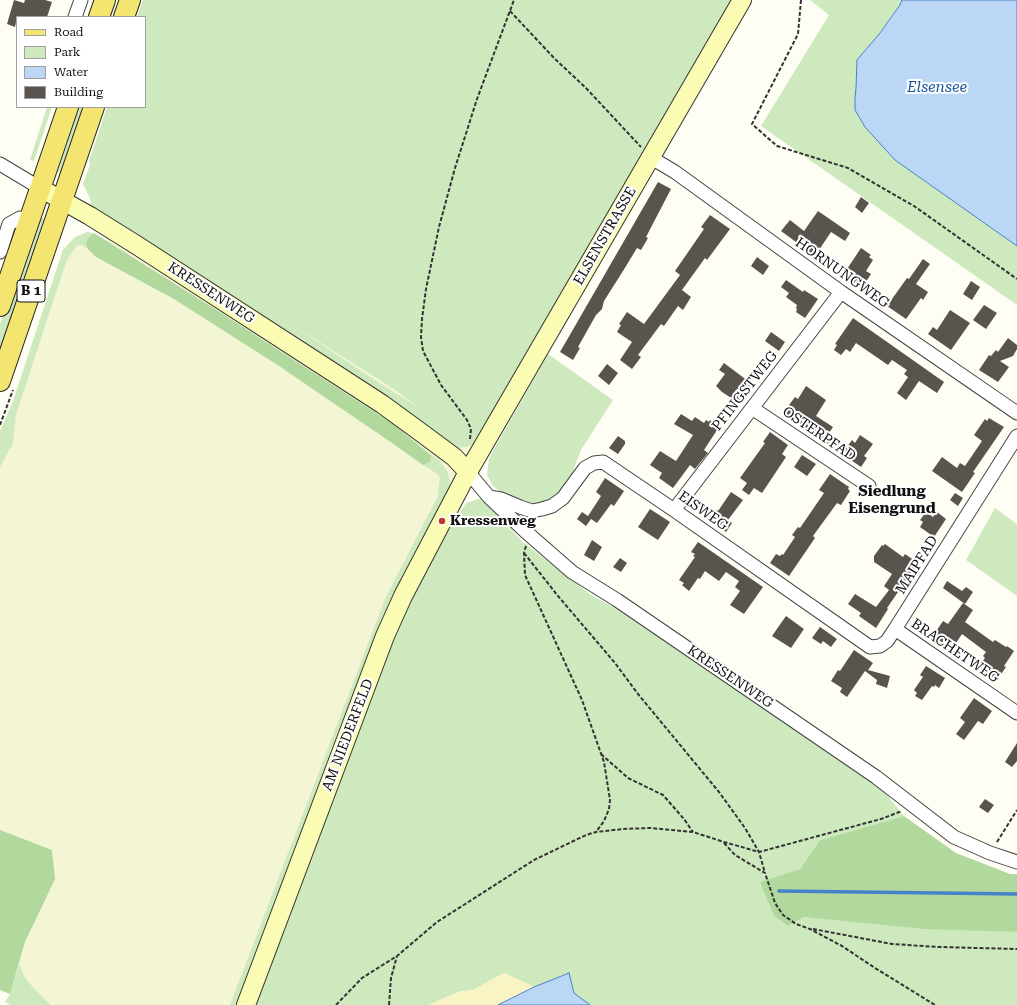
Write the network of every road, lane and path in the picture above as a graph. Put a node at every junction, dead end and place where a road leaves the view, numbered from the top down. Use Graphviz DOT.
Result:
graph roads {
  1 [pos="81,0"];
  2 [pos="105,0"];
  3 [pos="130,0"];
  4 [pos="514,0"];
  5 [pos="742,0"];
  6 [pos="801,0"];
  7 [pos="510,11"];
  8 [pos="76,16"];
  9 [pos="100,16"];
  10 [pos="124,16"];
  11 [pos="68,108"];
  12 [pos="94,108"];
  13 [pos="650,157"];
  14 [pos="0,164"];
  15 [pos="40,188"];
  16 [pos="62,201"];
  17 [pos="29,221"];
  18 [pos="0,252"];
  19 [pos="1017,279"];
  20 [pos="841,292"];
  21 [pos="0,306"];
  22 [pos="0,381"];
  23 [pos="752,408"];
  24 [pos="1017,413"];
  25 [pos="1017,436"];
  26 [pos="469,444"];
  27 [pos="468,472"];
  28 [pos="869,486"];
  29 [pos="489,497"];
  30 [pos="674,510"];
  31 [pos="532,511"];
  32 [pos="529,535"];
  33 [pos="524,553"];
  34 [pos="895,629"];
  35 [pos="1017,713"];
  36 [pos="600,753"];
  37 [pos="915,806"];
  38 [pos="1017,810"];
  39 [pos="596,832"];
  40 [pos="693,832"];
  41 [pos="724,842"];
  42 [pos="759,852"];
  43 [pos="990,853"];
  44 [pos="1017,862"];
  45 [pos="765,873"];
  46 [pos="810,929"];
  47 [pos="1017,949"];
  48 [pos="397,956"];
  49 [pos="246,1005"];
  50 [pos="336,1005"];
  51 [pos="389,1005"];
  52 [pos="935,1005"];
  1 -- 8 [label="street"];
  2 -- 9 [label="main road"];
  3 -- 10 [label="main road"];
  4 -- 7 [label="path"];
  5 -- 13 [label="street, ELSENSTRASSE"];
  6 -- 19 [label="path"];
  7 -- 13 [label="path"];
  7 -- 26 [label="path"];
  11 -- 15 [label="main road, B 1"];
  12 -- 16 [label="main road, B 1"];
  13 -- 20 [label="street, HORNUNGWEG"];
  13 -- 27 [label="street, ELSENSTRASSE"];
  14 -- 15 [label="street"];
  15 -- 16 [label="street, KRESSENWEG"];
  15 -- 17 [label="main road, B 1"];
  16 -- 22 [label="main road, B 1"];
  16 -- 27 [label="street, KRESSENWEG"];
  17 -- 18 [label="street"];
  17 -- 21 [label="main road, B 1"];
  20 -- 23 [label="street, PFINGSTWEG"];
  20 -- 24 [label="street, HORNUNGWEG"];
  23 -- 28 [label="street, OSTERPFAD"];
  23 -- 30 [label="street, PFINGSTWEG"];
  25 -- 34 [label="street, MAIPFAD"];
  27 -- 29 [label="street, KRESSENWEG"];
  27 -- 49 [label="street, AM NIEDERFELD"];
  29 -- 31 [label="street"];
  29 -- 32 [label="street, KRESSENWEG"];
  30 -- 31 [label="street, EISWEG"];
  30 -- 34 [label="street, EISWEG"];
  31 -- 32 [label="lane"];
  32 -- 33 [label="path"];
  32 -- 37 [label="street, KRESSENWEG"];
  33 -- 36 [label="path"];
  33 -- 42 [label="path"];
  34 -- 35 [label="street, BRACHETWEG"];
  36 -- 39 [label="path"];
  36 -- 40 [label="path"];
  37 -- 42 [label="path"];
  37 -- 43 [label="street, KRESSENWEG"];
  38 -- 43 [label="path"];
  39 -- 40 [label="path"];
  39 -- 48 [label="path"];
  40 -- 41 [label="path"];
  41 -- 42 [label="path"];
  41 -- 45 [label="path"];
  42 -- 45 [label="path"];
  43 -- 44 [label="street, KRESSENWEG"];
  45 -- 46 [label="path"];
  46 -- 47 [label="path"];
  46 -- 52 [label="path"];
  48 -- 50 [label="path"];
  48 -- 51 [label="path"];
}
